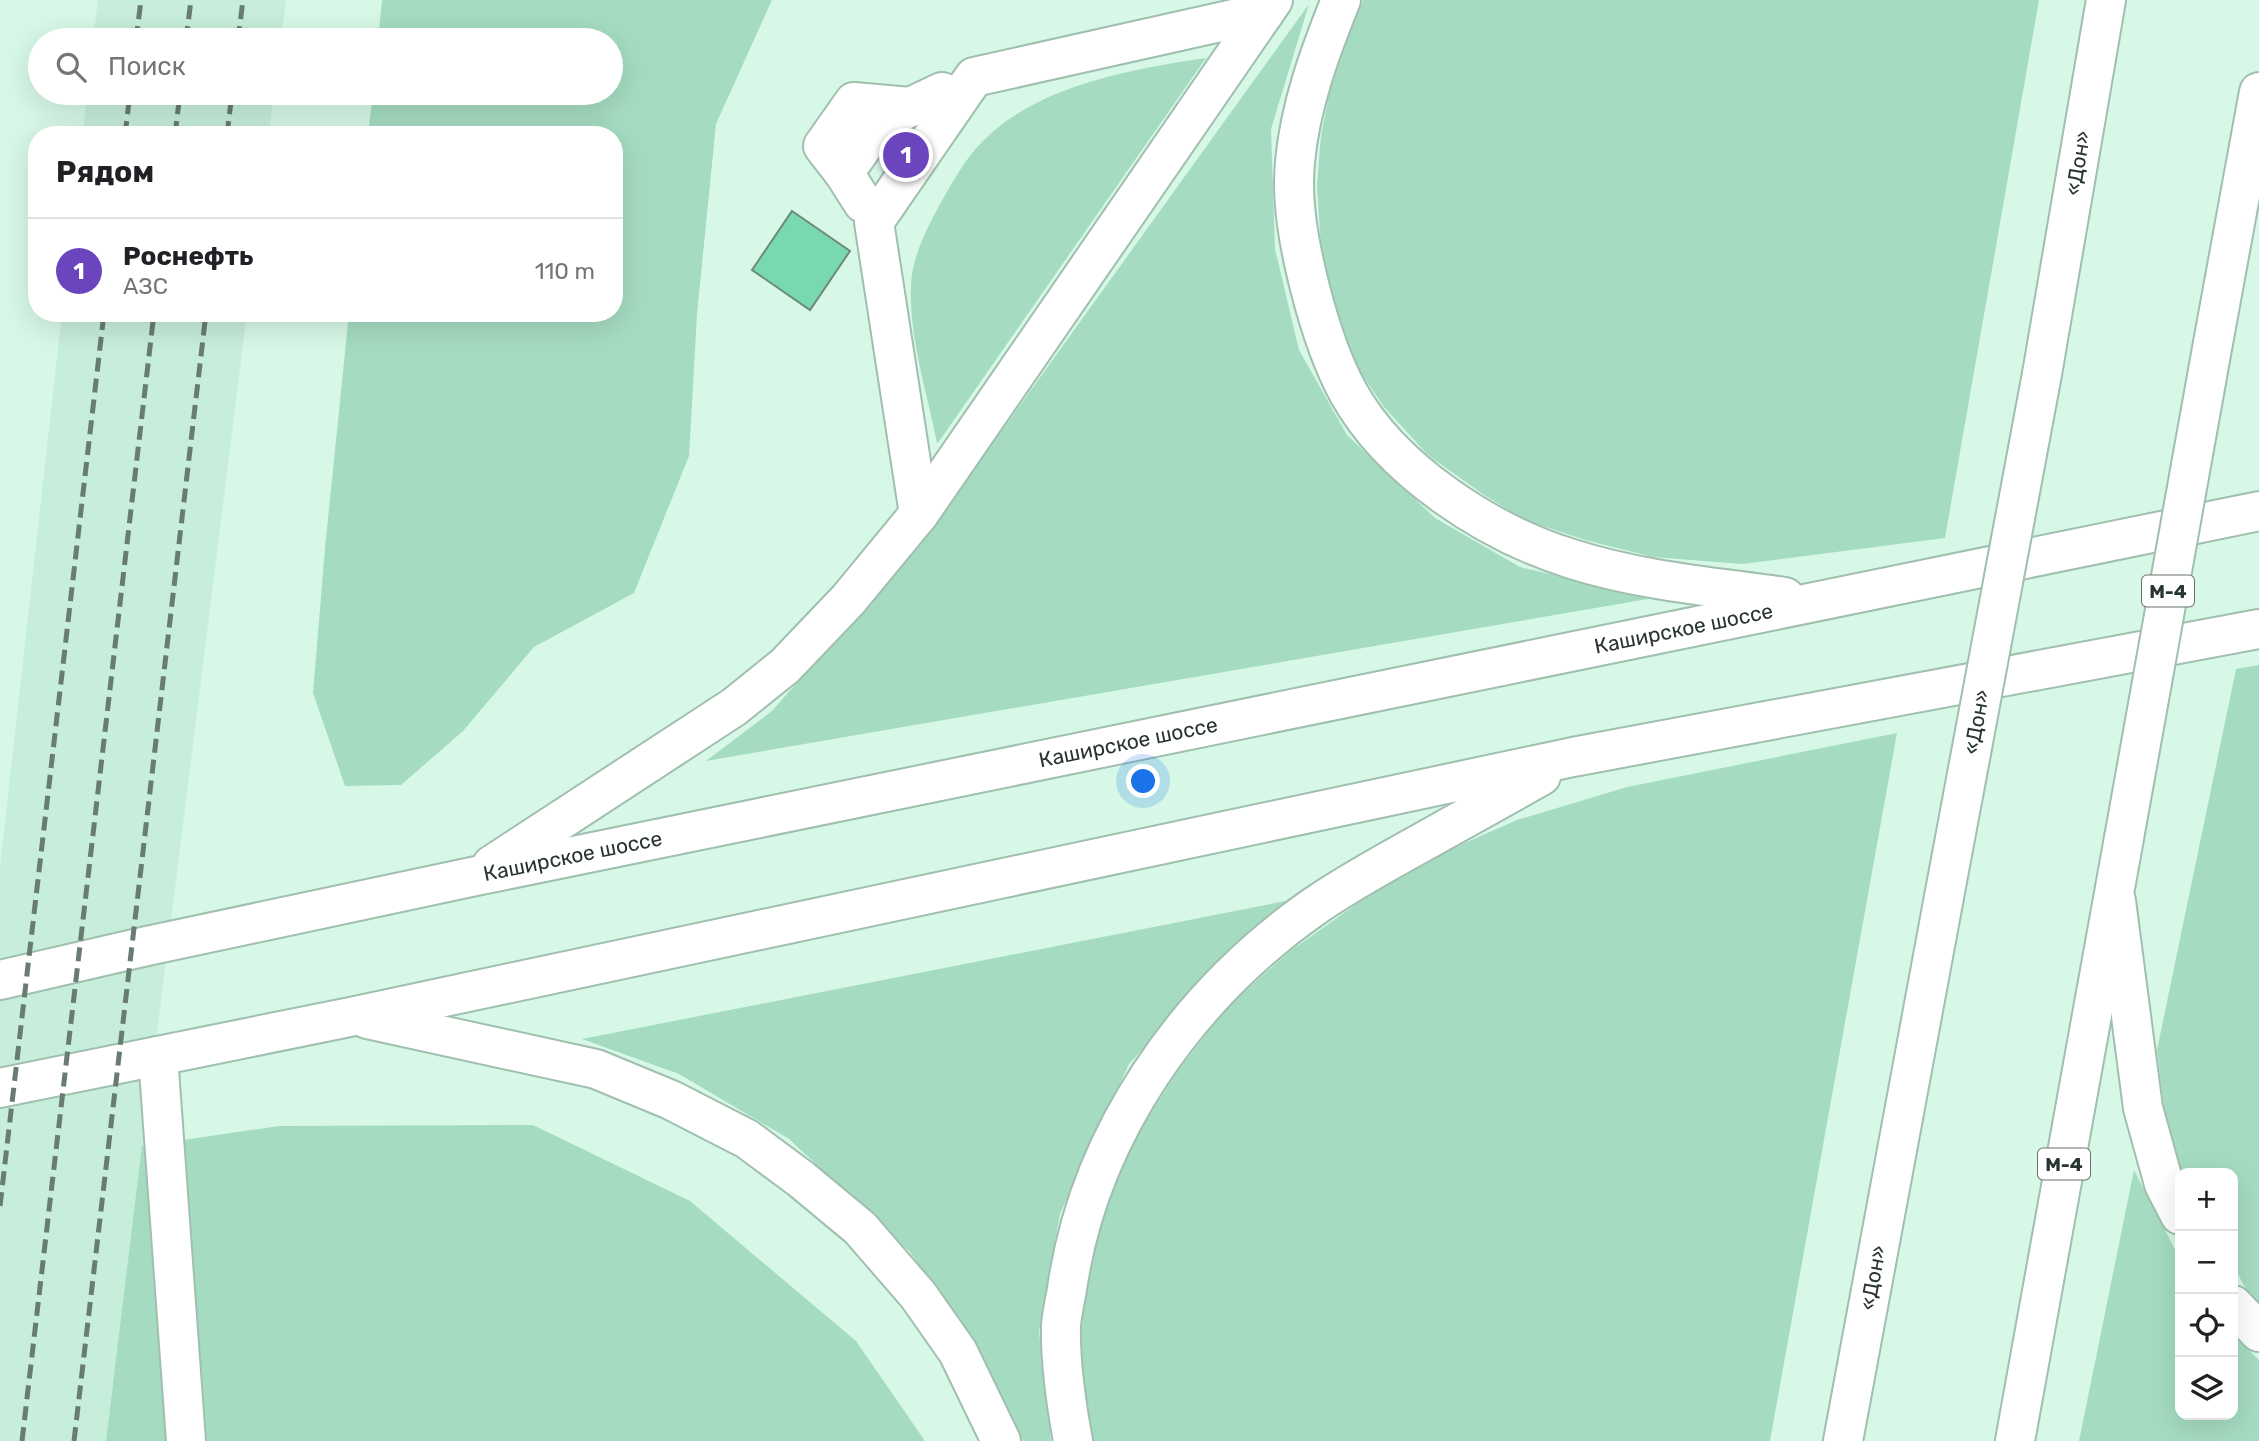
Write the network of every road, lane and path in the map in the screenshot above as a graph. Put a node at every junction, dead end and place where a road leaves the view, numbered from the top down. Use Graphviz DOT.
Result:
graph roads {
  1 [pos="1341,0"];
  2 [pos="2106,0"];
  3 [pos="1269,6"];
  4 [pos="942,92"];
  5 [pos="2259,92"];
  6 [pos="860,199"];
  7 [pos="2259,511"];
  8 [pos="919,514"];
  9 [pos="1811,601"];
  10 [pos="2259,629"];
  11 [pos="1573,757"];
  12 [pos="475,876"];
  13 [pos="2114,888"];
  14 [pos="0,980"];
  15 [pos="355,1016"];
  16 [pos="158,1056"];
  17 [pos="0,1088"];
  18 [pos="2175,1206"];
  19 [pos="2238,1309"];
  20 [pos="2259,1332"];
  21 [pos="186,1441"];
  22 [pos="1001,1441"];
  23 [pos="1073,1441"];
  24 [pos="1843,1441"];
  25 [pos="2015,1441"];
  1 -- 9 [label="main road"];
  2 -- 24 [label="main road, «Дон», bridge"];
  3 -- 4 [label="main road"];
  3 -- 8 [label="main road"];
  4 -- 6 [label="main road"];
  4 -- 6 [label="main road"];
  5 -- 13 [label="main road, М-4, bridge"];
  6 -- 8 [label="main road"];
  7 -- 9 [label="main road, Каширское шоссе"];
  8 -- 12 [label="main road"];
  9 -- 12 [label="main road, Каширское шоссе"];
  10 -- 11 [label="main road"];
  11 -- 15 [label="main road"];
  11 -- 23 [label="main road"];
  12 -- 14 [label="main road, Каширское шоссе"];
  13 -- 18 [label="main road"];
  13 -- 25 [label="main road, М-4"];
  15 -- 16 [label="main road"];
  15 -- 22 [label="main road"];
  16 -- 17 [label="main road"];
  16 -- 21 [label="main road"];
  19 -- 20 [label="main road"];
}
